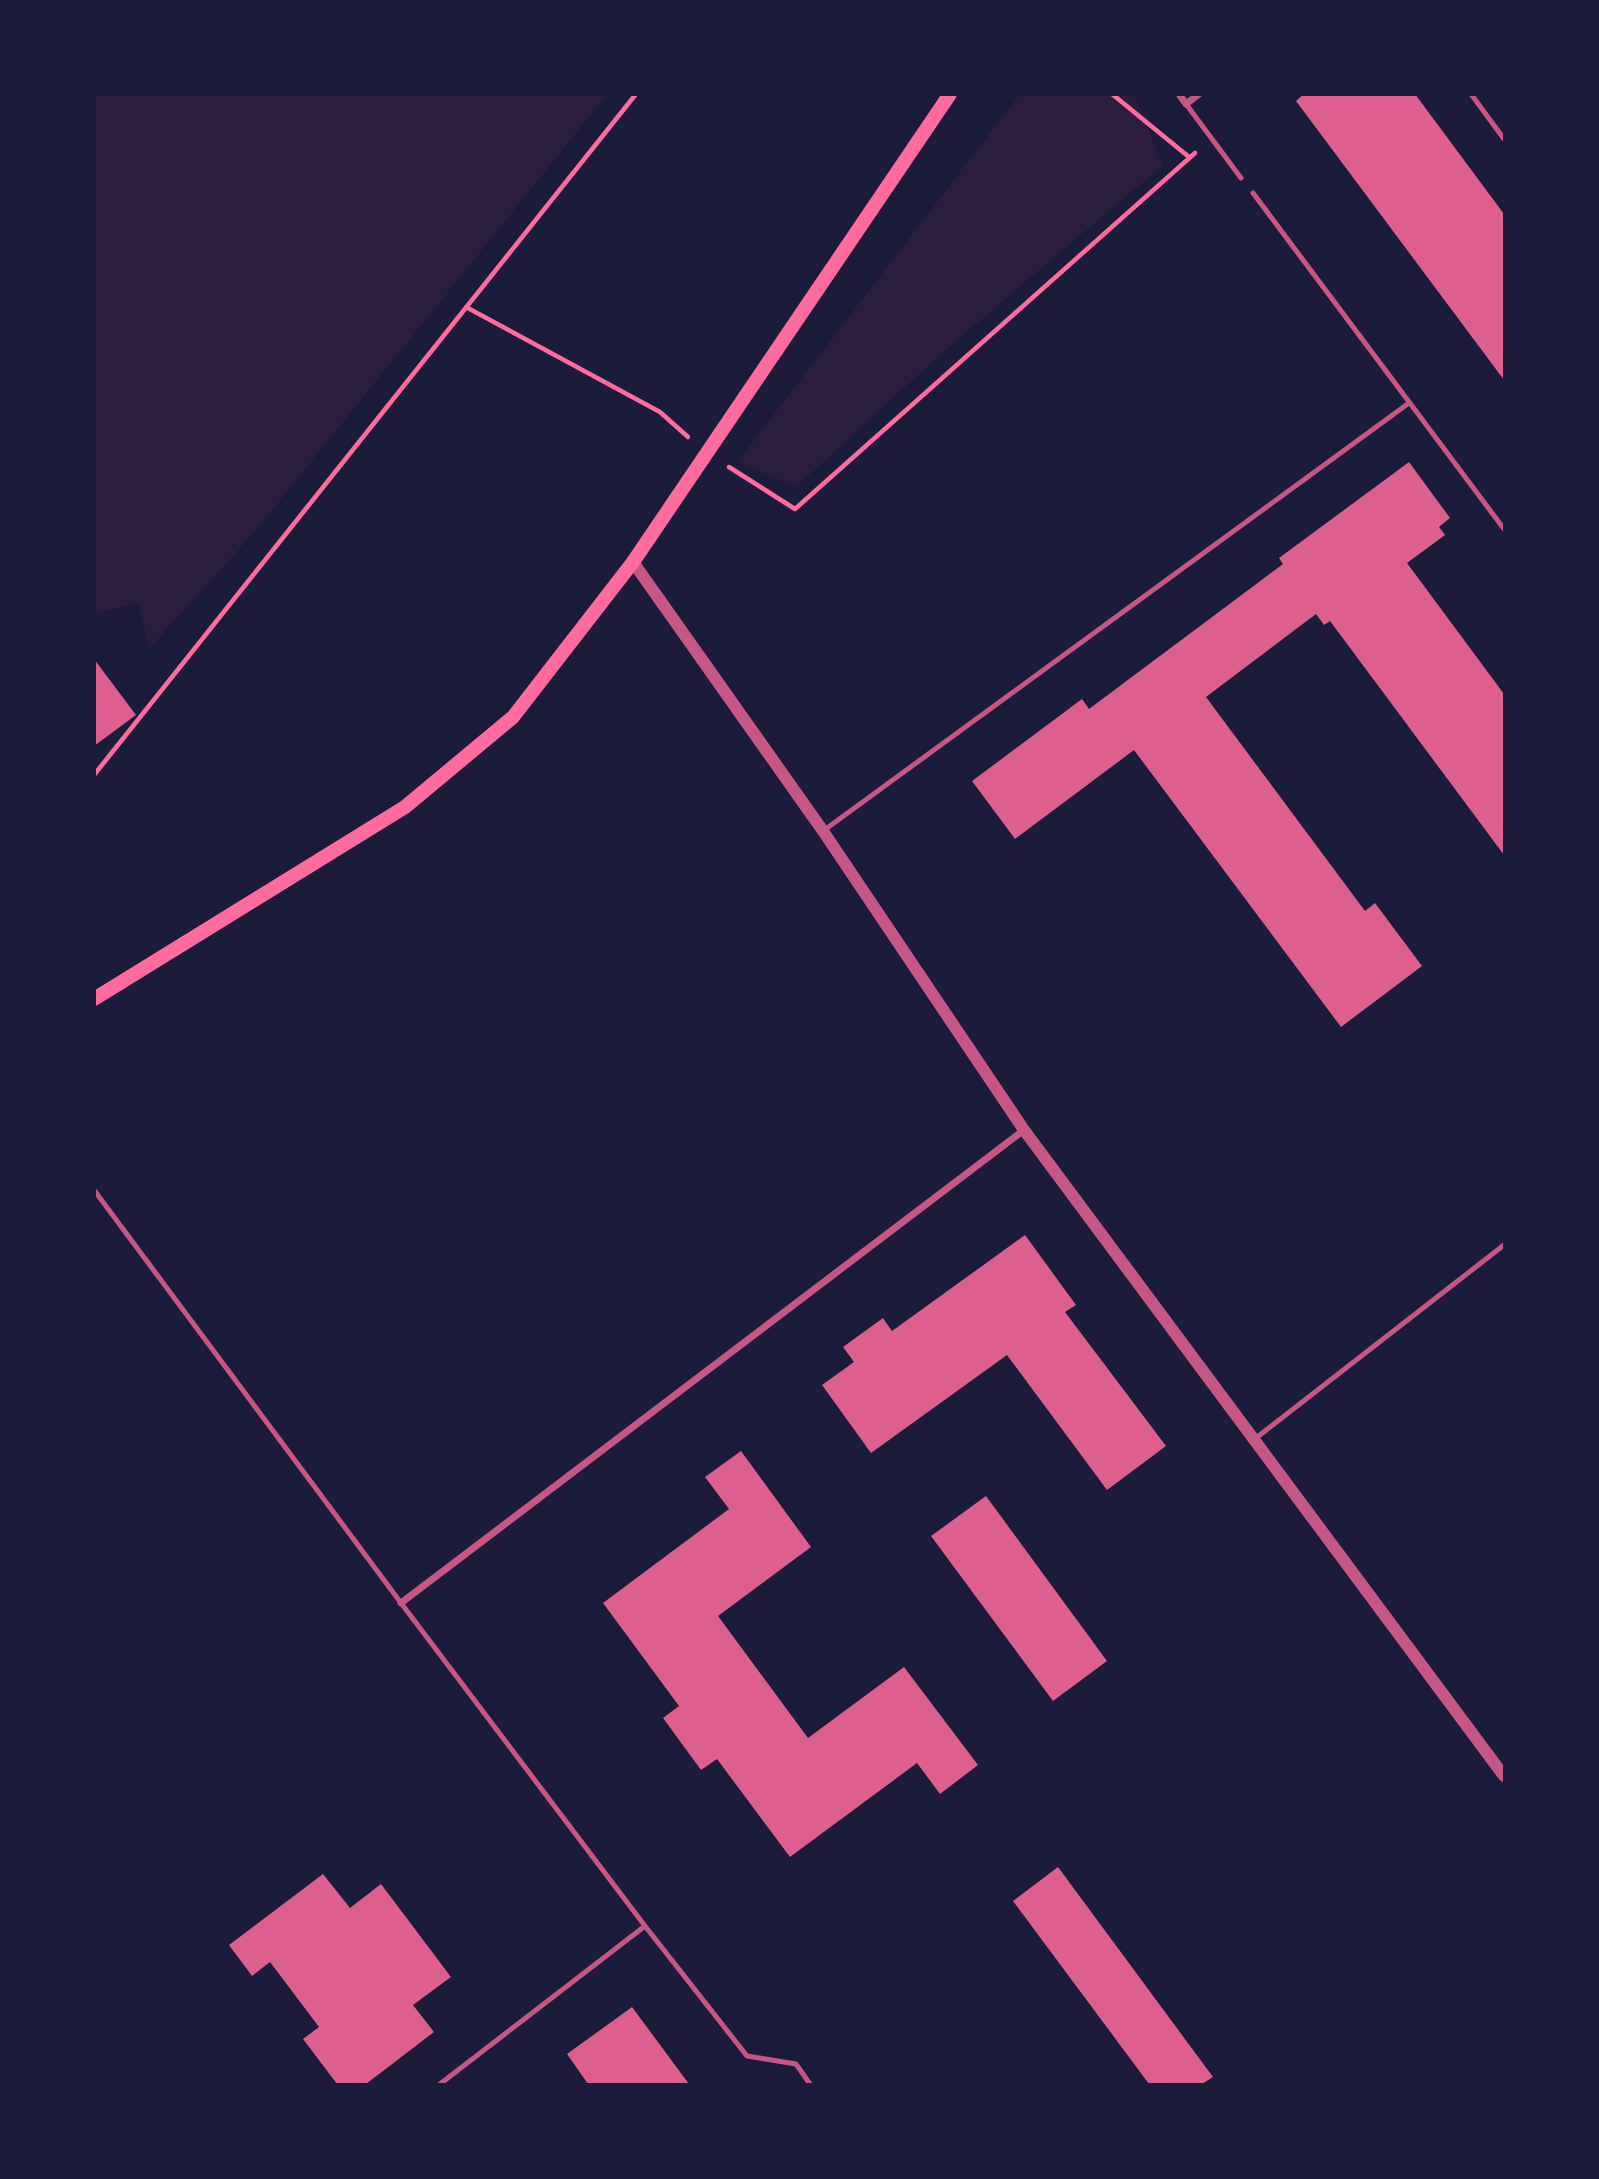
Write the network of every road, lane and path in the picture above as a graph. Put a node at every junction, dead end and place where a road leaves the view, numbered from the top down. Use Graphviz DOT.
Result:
graph roads {
  1 [pos="636,94"];
  2 [pos="950,94"];
  3 [pos="1112,94"];
  4 [pos="1179,94"];
  5 [pos="1199,94"];
  6 [pos="1471,94"];
  7 [pos="1186,104"];
  8 [pos="1504,139"];
  9 [pos="1211,140"];
  10 [pos="1189,157"];
  11 [pos="1241,178"];
  12 [pos="1253,193"];
  13 [pos="466,307"];
  14 [pos="1409,403"];
  15 [pos="707,453"];
  16 [pos="1504,529"];
  17 [pos="633,562"];
  18 [pos="94,775"];
  19 [pos="822,831"];
  20 [pos="94,999"];
  21 [pos="1024,1130"];
  22 [pos="94,1189"];
  23 [pos="1504,1245"];
  24 [pos="1254,1440"];
  25 [pos="401,1603"];
  26 [pos="1504,1776"];
  27 [pos="645,1926"];
  28 [pos="440,2084"];
  29 [pos="810,2084"];
  1 -- 13 [label="path"];
  2 -- 15 [label="main road"];
  3 -- 10 [label="path"];
  4 -- 7 [label="street"];
  5 -- 7 [label="street"];
  6 -- 8 [label="lane"];
  7 -- 9 [label="lane"];
  9 -- 10 [label="path"];
  9 -- 11 [label="lane"];
  10 -- 15 [label="path"];
  12 -- 14 [label="lane"];
  13 -- 15 [label="path"];
  13 -- 18 [label="path"];
  14 -- 16 [label="lane"];
  14 -- 19 [label="lane"];
  15 -- 17 [label="main road"];
  17 -- 19 [label="street"];
  17 -- 20 [label="main road"];
  19 -- 21 [label="street"];
  21 -- 24 [label="street"];
  21 -- 25 [label="street"];
  22 -- 25 [label="lane"];
  23 -- 24 [label="lane"];
  24 -- 26 [label="street"];
  25 -- 27 [label="lane"];
  27 -- 28 [label="lane"];
  27 -- 29 [label="lane"];
}
